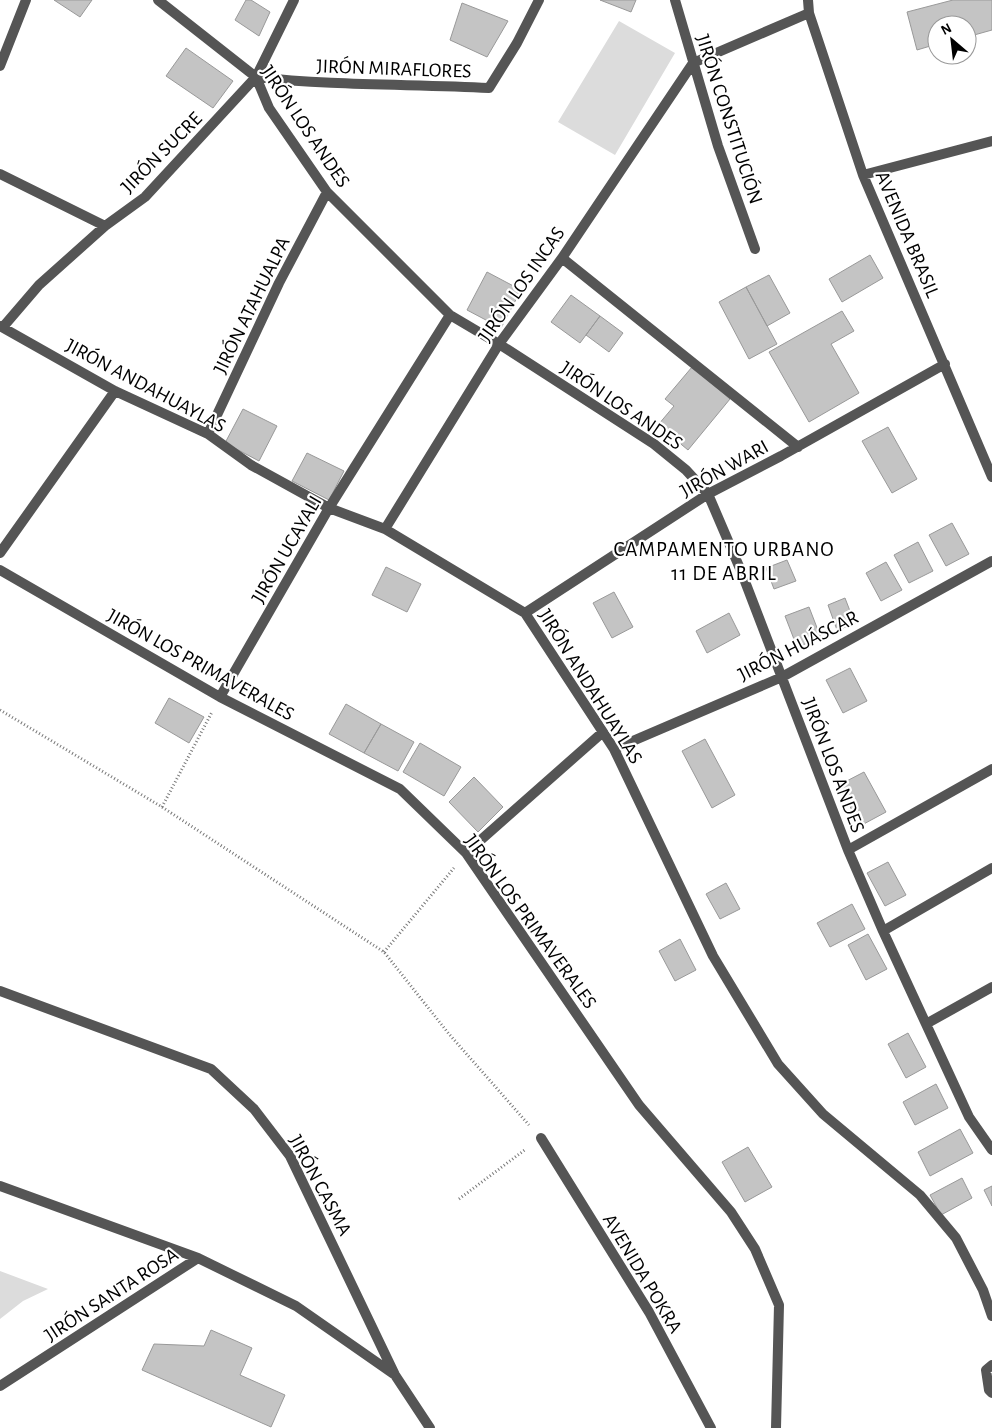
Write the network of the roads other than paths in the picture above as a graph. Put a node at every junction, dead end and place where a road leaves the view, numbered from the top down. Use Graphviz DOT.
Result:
graph roads {
  1 [pos="26,0"];
  2 [pos="158,0"];
  3 [pos="294,0"];
  4 [pos="539,0"];
  5 [pos="675,0"];
  6 [pos="808,0"];
  7 [pos="809,14"];
  8 [pos="693,63"];
  9 [pos="0,66"];
  10 [pos="256,77"];
  11 [pos="992,141"];
  12 [pos="0,174"];
  13 [pos="863,175"];
  14 [pos="327,192"];
  15 [pos="106,226"];
  16 [pos="755,249"];
  17 [pos="562,258"];
  18 [pos="450,315"];
  19 [pos="2,327"];
  20 [pos="499,344"];
  21 [pos="945,364"];
  22 [pos="115,391"];
  23 [pos="208,434"];
  24 [pos="798,447"];
  25 [pos="992,477"];
  26 [pos="708,494"];
  27 [pos="329,508"];
  28 [pos="385,529"];
  29 [pos="0,553"];
  30 [pos="992,561"];
  31 [pos="0,570"];
  32 [pos="525,613"];
  33 [pos="782,677"];
  34 [pos="220,697"];
  35 [pos="603,732"];
  36 [pos="614,749"];
  37 [pos="992,769"];
  38 [pos="848,850"];
  39 [pos="466,853"];
  40 [pos="992,868"];
  41 [pos="883,931"];
  42 [pos="992,987"];
  43 [pos="0,990"];
  44 [pos="926,1024"];
  45 [pos="540,1138"];
  46 [pos="992,1150"];
  47 [pos="0,1186"];
  48 [pos="198,1258"];
  49 [pos="992,1316"];
  50 [pos="992,1365"];
  51 [pos="396,1376"];
  52 [pos="0,1386"];
  53 [pos="992,1393"];
  54 [pos="430,1428"];
  55 [pos="711,1428"];
  56 [pos="776,1428"];
  1 -- 9 [label="street"];
  2 -- 10 [label="street, JIRÓN LOS ANDES"];
  3 -- 10 [label="street, JIRÓN SUCRE"];
  4 -- 10 [label="street, JIRÓN MIRAFLORES"];
  5 -- 8 [label="street, JIRÓN CONSTITUCIÓN"];
  6 -- 7 [label="street, AVENIDA BRASIL"];
  7 -- 8 [label="street"];
  7 -- 13 [label="street, AVENIDA BRASIL"];
  8 -- 16 [label="street, JIRÓN CONSTITUCIÓN"];
  8 -- 17 [label="street, JIRÓN LOS INCAS"];
  10 -- 14 [label="street, JIRÓN LOS ANDES"];
  10 -- 15 [label="street, JIRÓN SUCRE"];
  11 -- 13 [label="street"];
  12 -- 15 [label="street"];
  13 -- 21 [label="street, AVENIDA BRASIL"];
  14 -- 18 [label="street, JIRÓN LOS ANDES"];
  14 -- 23 [label="street, JIRÓN ATAHUALPA"];
  15 -- 19 [label="street, JIRÓN SUCRE"];
  17 -- 20 [label="street, JIRÓN LOS INCAS"];
  17 -- 24 [label="street"];
  18 -- 20 [label="street, JIRÓN LOS ANDES"];
  18 -- 27 [label="street, JIRÓN UCAYALI"];
  19 -- 22 [label="street, JIRÓN ANDAHUAYLAS"];
  20 -- 26 [label="street, JIRÓN LOS ANDES"];
  20 -- 28 [label="street, JIRÓN LOS INCAS"];
  21 -- 24 [label="street, JIRÓN WARI"];
  21 -- 25 [label="street, AVENIDA BRASIL"];
  22 -- 23 [label="street, JIRÓN ANDAHUAYLAS"];
  22 -- 29 [label="street"];
  23 -- 27 [label="street, JIRÓN ANDAHUAYLAS"];
  24 -- 26 [label="street, JIRÓN WARI"];
  26 -- 32 [label="street, JIRÓN WARI"];
  26 -- 33 [label="street, JIRÓN LOS ANDES"];
  27 -- 28 [label="street, JIRÓN ANDAHUAYLAS"];
  27 -- 34 [label="street, JIRÓN UCAYALI"];
  28 -- 32 [label="street, JIRÓN ANDAHUAYLAS"];
  30 -- 33 [label="street, JIRÓN HUÁSCAR"];
  31 -- 34 [label="street, JIRÓN LOS PRIMAVERALES"];
  32 -- 35 [label="street, JIRÓN ANDAHUAYLAS"];
  33 -- 36 [label="street, JIRÓN HUÁSCAR"];
  33 -- 38 [label="street, JIRÓN LOS ANDES"];
  34 -- 39 [label="street, JIRÓN LOS PRIMAVERALES"];
  35 -- 36 [label="street, JIRÓN ANDAHUAYLAS"];
  35 -- 39 [label="street"];
  36 -- 49 [label="street, JIRÓN ANDAHUAYLAS"];
  37 -- 38 [label="street"];
  38 -- 41 [label="street, JIRÓN LOS ANDES"];
  39 -- 56 [label="street, JIRÓN LOS PRIMAVERALES"];
  40 -- 41 [label="street"];
  41 -- 44 [label="street, JIRÓN LOS ANDES"];
  42 -- 44 [label="street"];
  43 -- 51 [label="street, JIRÓN CASMA"];
  44 -- 46 [label="street, JIRÓN LOS ANDES"];
  45 -- 55 [label="street, AVENIDA POKRA"];
  47 -- 48 [label="street"];
  48 -- 51 [label="street, JIRÓN SANTA ROSA"];
  48 -- 52 [label="street, JIRÓN SANTA ROSA"];
  50 -- 53 [label="street"];
  51 -- 54 [label="street"];
}
